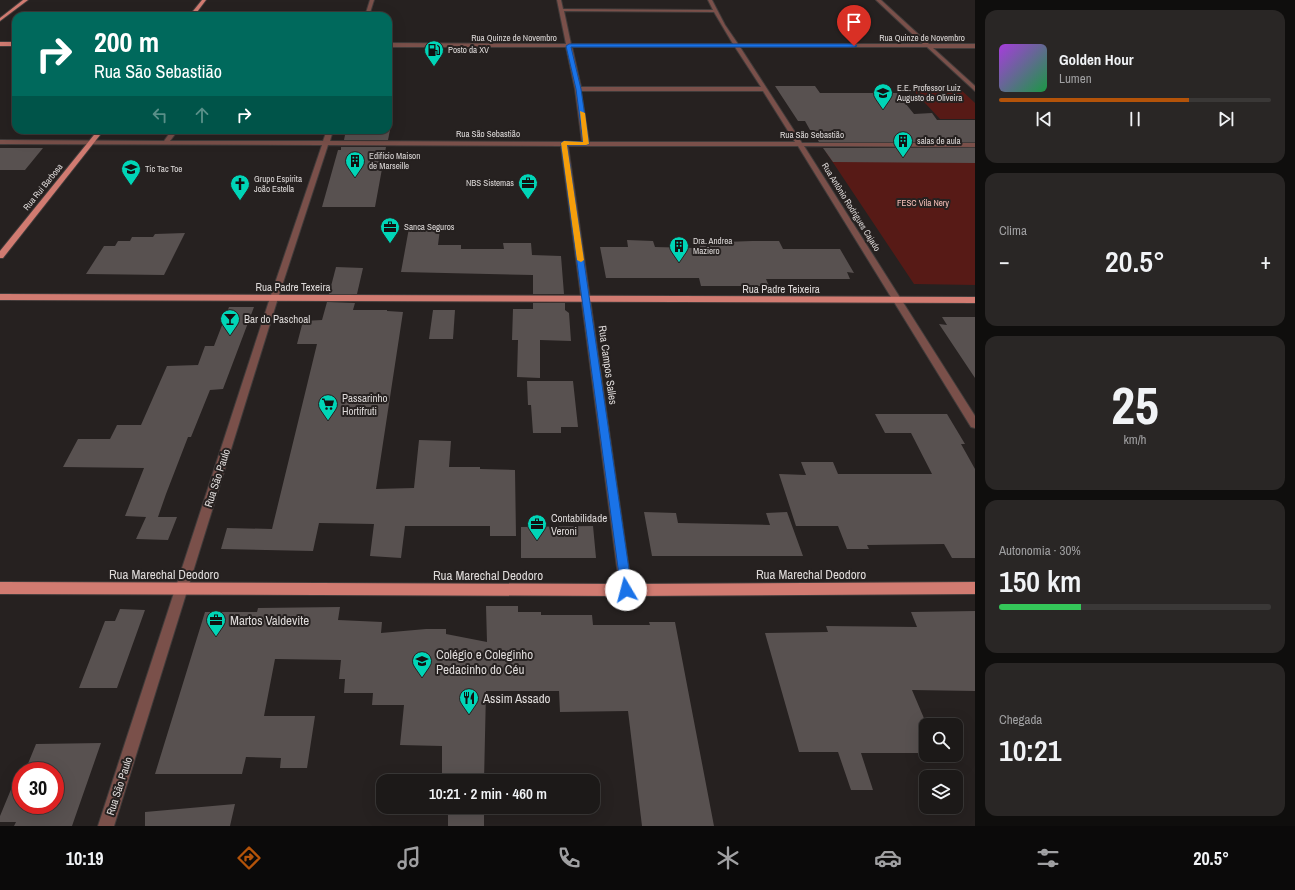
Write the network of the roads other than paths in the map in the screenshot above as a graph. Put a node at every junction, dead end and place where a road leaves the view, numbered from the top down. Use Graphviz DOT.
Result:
graph roads {
  1 [pos="26,0"];
  2 [pos="204,0"];
  3 [pos="372,0"];
  4 [pos="559,0"];
  5 [pos="710,0"];
  6 [pos="878,0"];
  7 [pos="560,10"];
  8 [pos="715,11"];
  9 [pos="194,12"];
  10 [pos="368,12"];
  11 [pos="0,20"];
  12 [pos="0,44"];
  13 [pos="12,44"];
  14 [pos="392,45"];
  15 [pos="569,46"];
  16 [pos="738,46"];
  17 [pos="928,46"];
  18 [pos="975,46"];
  19 [pos="578,89"];
  20 [pos="766,89"];
  21 [pos="975,89"];
  22 [pos="98,134"];
  23 [pos="172,134"];
  24 [pos="329,134"];
  25 [pos="0,142"];
  26 [pos="91,142"];
  27 [pos="166,142"];
  28 [pos="326,143"];
  29 [pos="564,143"];
  30 [pos="586,144"];
  31 [pos="800,144"];
  32 [pos="975,145"];
  33 [pos="0,256"];
  34 [pos="0,296"];
  35 [pos="274,298"];
  36 [pos="586,299"];
  37 [pos="897,300"];
  38 [pos="975,300"];
  39 [pos="975,424"];
  40 [pos="0,588"];
  41 [pos="975,588"];
  42 [pos="181,590"];
  43 [pos="626,590"];
  44 [pos="106,826"];
  1 -- 11 [label="main road"];
  2 -- 9 [label="main road"];
  3 -- 10 [label="street"];
  4 -- 7 [label="street"];
  5 -- 8 [label="street, Rua Antônio Rodrigues Cajado"];
  6 -- 17 [label="street"];
  7 -- 8 [label="street"];
  7 -- 15 [label="street"];
  8 -- 16 [label="street, Rua Antônio Rodrigues Cajado"];
  12 -- 13 [label="main road"];
  14 -- 15 [label="street, Rua Quinze de Novembro"];
  15 -- 16 [label="street, Rua Quinze de Novembro"];
  15 -- 19 [label="street"];
  16 -- 17 [label="street, Rua Quinze de Novembro"];
  16 -- 20 [label="street, Rua Antônio Rodrigues Cajado"];
  17 -- 18 [label="street, Rua Quinze de Novembro"];
  17 -- 21 [label="street"];
  19 -- 20 [label="street"];
  19 -- 30 [label="street"];
  20 -- 31 [label="street, Rua Antônio Rodrigues Cajado"];
  22 -- 26 [label="main road, Rua Rui Barbosa"];
  23 -- 27 [label="street"];
  24 -- 28 [label="street, Rua São Paulo"];
  25 -- 26 [label="street, Rua São Sebastião"];
  26 -- 27 [label="street, Rua São Sebastião"];
  26 -- 33 [label="main road, Rua Rui Barbosa"];
  27 -- 28 [label="street, Rua São Sebastião"];
  28 -- 29 [label="street, Rua São Sebastião"];
  28 -- 35 [label="street, Rua São Paulo"];
  29 -- 30 [label="street, Rua São Sebastião"];
  29 -- 36 [label="street, Rua Campos Salles"];
  30 -- 31 [label="street, Rua São Sebastião"];
  31 -- 32 [label="street, Rua São Sebastião"];
  31 -- 37 [label="street, Rua Antônio Rodrigues Cajado"];
  34 -- 35 [label="main road, Rua Padre Texeira"];
  35 -- 36 [label="main road, Rua Padre Texeira"];
  35 -- 42 [label="street, Rua São Paulo"];
  36 -- 37 [label="main road, Rua Padre Teixeira"];
  36 -- 43 [label="street, Rua Campos Salles"];
  37 -- 38 [label="main road, Rua Padre Teixeira"];
  37 -- 39 [label="street, Rua Antônio Rodrigues Cajado"];
  40 -- 42 [label="main road, Rua Marechal Deodoro"];
  41 -- 43 [label="main road, Rua Marechal Deodoro"];
  42 -- 43 [label="main road, Rua Marechal Deodoro"];
  42 -- 44 [label="street, Rua São Paulo"];
}
